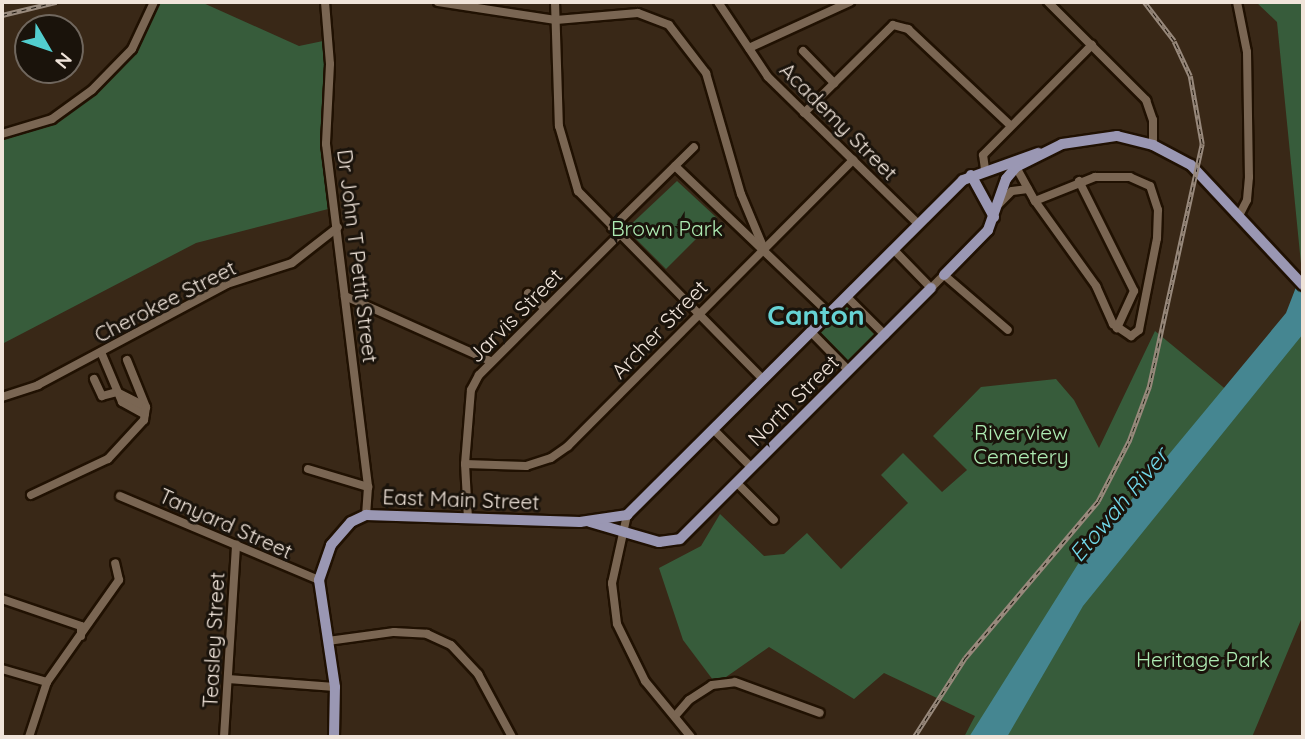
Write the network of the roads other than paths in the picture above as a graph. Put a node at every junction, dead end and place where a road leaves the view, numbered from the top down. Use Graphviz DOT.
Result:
graph roads {
  1 [pos="154,2"];
  2 [pos="325,2"];
  3 [pos="438,2"];
  4 [pos="555,2"];
  5 [pos="622,2"];
  6 [pos="718,2"];
  7 [pos="850,2"];
  8 [pos="1048,2"];
  9 [pos="1237,2"];
  10 [pos="623,13"];
  11 [pos="555,20"];
  12 [pos="1092,45"];
  13 [pos="749,48"];
  14 [pos="803,51"];
  15 [pos="834,83"];
  16 [pos="804,113"];
  17 [pos="1011,126"];
  18 [pos="2,134"];
  19 [pos="1153,145"];
  20 [pos="694,147"];
  21 [pos="1038,153"];
  22 [pos="853,160"];
  23 [pos="675,166"];
  24 [pos="1016,167"];
  25 [pos="985,169"];
  26 [pos="971,175"];
  27 [pos="1079,181"];
  28 [pos="1028,188"];
  29 [pos="1035,201"];
  30 [pos="995,213"];
  31 [pos="1239,216"];
  32 [pos="918,225"];
  33 [pos="338,227"];
  34 [pos="612,228"];
  35 [pos="619,235"];
  36 [pos="764,249"];
  37 [pos="894,250"];
  38 [pos="944,275"];
  39 [pos="1303,285"];
  40 [pos="931,288"];
  41 [pos="528,293"];
  42 [pos="345,296"];
  43 [pos="847,297"];
  44 [pos="545,309"];
  45 [pos="698,313"];
  46 [pos="830,314"];
  47 [pos="1117,328"];
  48 [pos="1008,330"];
  49 [pos="811,332"];
  50 [pos="885,335"];
  51 [pos="101,352"];
  52 [pos="127,360"];
  53 [pos="490,361"];
  54 [pos="849,371"];
  55 [pos="93,379"];
  56 [pos="764,380"];
  57 [pos="117,392"];
  58 [pos="2,397"];
  59 [pos="146,411"];
  60 [pos="713,429"];
  61 [pos="465,464"];
  62 [pos="752,468"];
  63 [pos="308,469"];
  64 [pos="737,483"];
  65 [pos="369,487"];
  66 [pos="31,495"];
  67 [pos="120,495"];
  68 [pos="366,515"];
  69 [pos="627,515"];
  70 [pos="468,519"];
  71 [pos="774,520"];
  72 [pos="589,522"];
  73 [pos="626,535"];
  74 [pos="672,542"];
  75 [pos="236,544"];
  76 [pos="115,563"];
  77 [pos="319,580"];
  78 [pos="2,599"];
  79 [pos="81,636"];
  80 [pos="328,640"];
  81 [pos="2,669"];
  82 [pos="228,679"];
  83 [pos="47,682"];
  84 [pos="335,688"];
  85 [pos="820,713"];
  86 [pos="676,715"];
  87 [pos="29,737"];
  88 [pos="225,737"];
  89 [pos="334,737"];
  90 [pos="512,737"];
  91 [pos="691,737"];
  1 -- 18 [label="street"];
  2 -- 33 [label="street, Dr John T Pettit Street"];
  3 -- 11 [label="street"];
  4 -- 11 [label="street"];
  5 -- 10 [label="street"];
  6 -- 13 [label="street, Academy Street"];
  7 -- 13 [label="street"];
  8 -- 12 [label="street"];
  9 -- 31 [label="street"];
  10 -- 11 [label="street"];
  10 -- 36 [label="street"];
  11 -- 34 [label="street"];
  12 -- 17 [label="street"];
  12 -- 19 [label="street"];
  13 -- 16 [label="street, Academy Street"];
  14 -- 15 [label="street"];
  15 -- 16 [label="street"];
  15 -- 17 [label="street"];
  16 -- 22 [label="street, Academy Street"];
  17 -- 25 [label="street"];
  19 -- 21 [label="main road"];
  19 -- 31 [label="main road"];
  20 -- 23 [label="street"];
  21 -- 24 [label="main road, North Street"];
  21 -- 25 [label="main road"];
  22 -- 32 [label="street, Academy Street"];
  22 -- 36 [label="street, Archer Street"];
  23 -- 34 [label="street"];
  23 -- 36 [label="street"];
  24 -- 28 [label="street"];
  24 -- 30 [label="main road, North Street"];
  25 -- 26 [label="main road"];
  26 -- 30 [label="main road"];
  26 -- 32 [label="main road"];
  27 -- 29 [label="street"];
  27 -- 47 [label="street"];
  27 -- 47 [label="street"];
  28 -- 29 [label="street"];
  28 -- 30 [label="street"];
  29 -- 47 [label="street"];
  30 -- 38 [label="main road, North Street"];
  31 -- 39 [label="main road"];
  32 -- 37 [label="main road"];
  33 -- 42 [label="street, Dr John T Pettit Street"];
  33 -- 51 [label="street, Cherokee Street"];
  34 -- 35 [label="street"];
  35 -- 44 [label="street, Jarvis Street"];
  35 -- 45 [label="street"];
  36 -- 45 [label="street, Archer Street"];
  36 -- 46 [label="street"];
  37 -- 40 [label="street"];
  37 -- 43 [label="main road"];
  38 -- 40 [label="street, North Street"];
  38 -- 48 [label="street"];
  40 -- 50 [label="main road, North Street"];
  41 -- 44 [label="street"];
  42 -- 53 [label="street"];
  42 -- 65 [label="street, Dr John T Pettit Street"];
  43 -- 46 [label="main road"];
  43 -- 50 [label="street"];
  44 -- 53 [label="street, Jarvis Street"];
  45 -- 56 [label="street"];
  45 -- 61 [label="street, Archer Street"];
  46 -- 49 [label="main road"];
  49 -- 54 [label="street"];
  49 -- 56 [label="main road"];
  50 -- 54 [label="main road, North Street"];
  51 -- 57 [label="street"];
  51 -- 58 [label="street, Cherokee Street"];
  52 -- 59 [label="street"];
  53 -- 61 [label="street, Jarvis Street"];
  54 -- 62 [label="main road, North Street"];
  55 -- 57 [label="street"];
  56 -- 60 [label="main road"];
  57 -- 59 [label="street"];
  59 -- 66 [label="street"];
  60 -- 62 [label="street"];
  60 -- 69 [label="main road"];
  61 -- 70 [label="street, Jarvis Street"];
  62 -- 64 [label="main road, North Street"];
  63 -- 65 [label="street"];
  64 -- 71 [label="street"];
  64 -- 74 [label="main road, North Street"];
  65 -- 68 [label="street, Dr John T Pettit Street"];
  67 -- 75 [label="street, Tanyard Street"];
  68 -- 70 [label="main road, East Main Street"];
  68 -- 77 [label="main road, East Main Street"];
  69 -- 72 [label="main road, East Main Street"];
  69 -- 73 [label="street"];
  70 -- 72 [label="main road, East Main Street"];
  72 -- 73 [label="main road, East Main Street"];
  73 -- 74 [label="main road, East Main Street"];
  73 -- 86 [label="street"];
  75 -- 77 [label="street, Tanyard Street"];
  75 -- 82 [label="street, Teasley Street"];
  76 -- 79 [label="street"];
  77 -- 80 [label="main road, East Main Street"];
  78 -- 79 [label="street"];
  79 -- 83 [label="street"];
  80 -- 84 [label="main road, East Main Street"];
  80 -- 90 [label="street"];
  81 -- 83 [label="street"];
  82 -- 84 [label="street"];
  82 -- 88 [label="street, Teasley Street"];
  83 -- 87 [label="street"];
  84 -- 89 [label="main road, East Main Street"];
  85 -- 86 [label="street"];
  86 -- 91 [label="street"];
}
